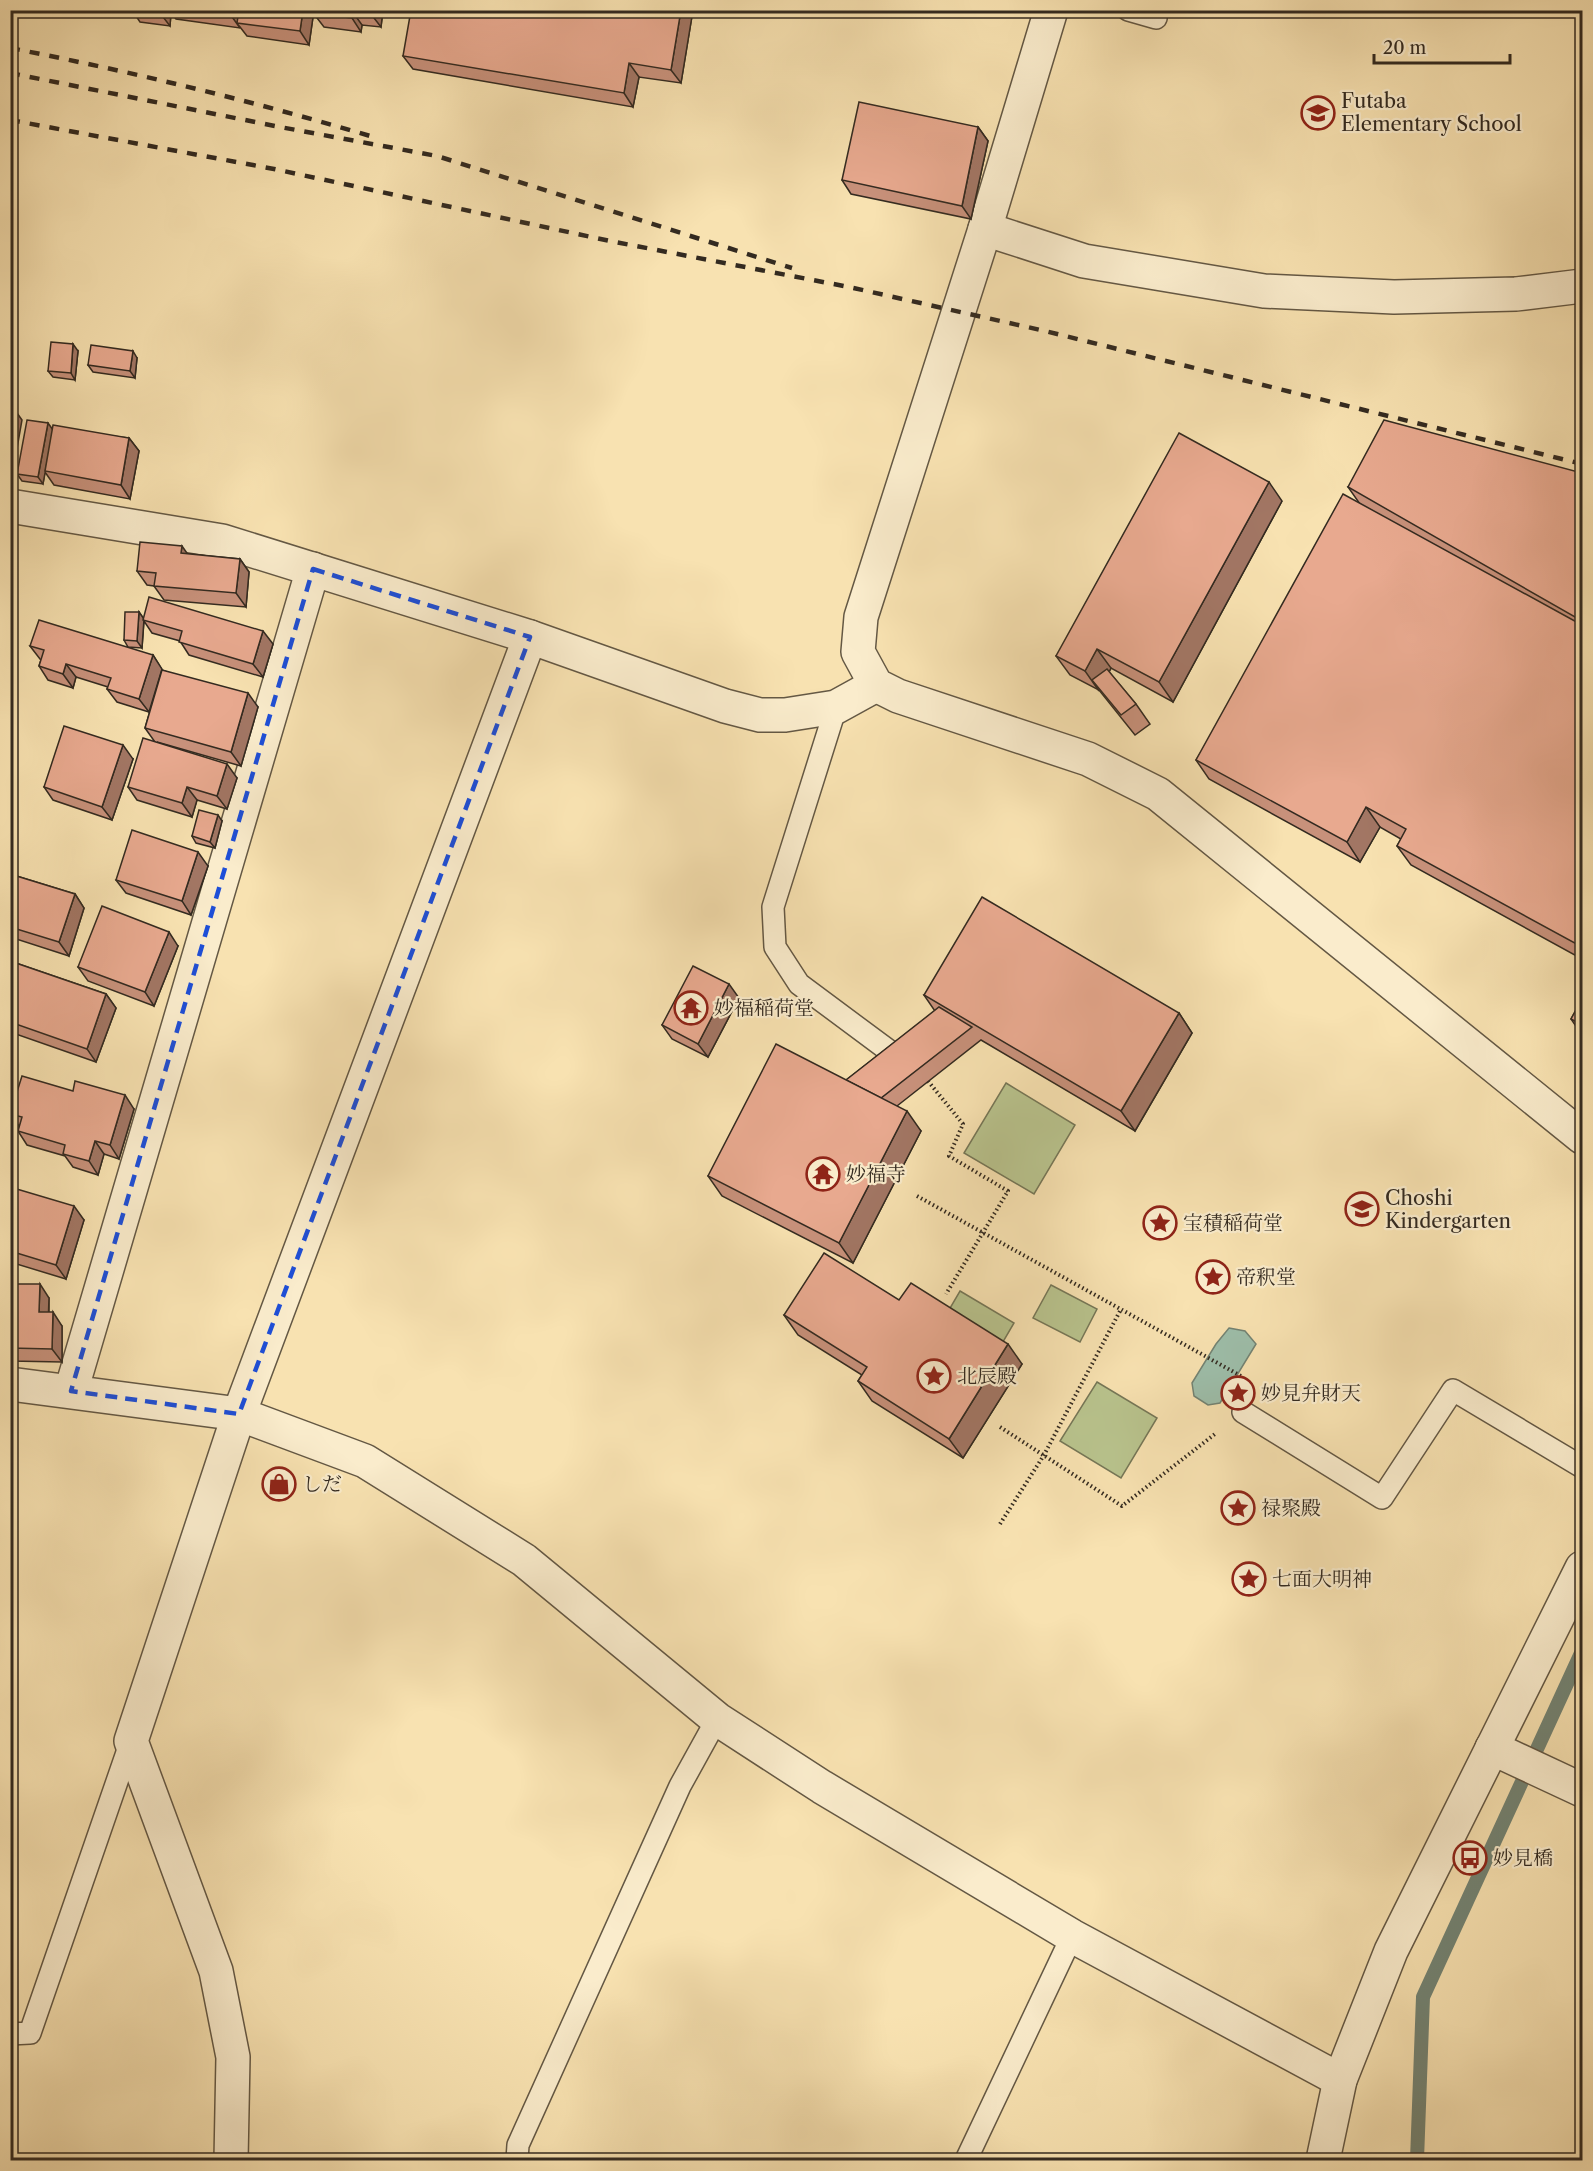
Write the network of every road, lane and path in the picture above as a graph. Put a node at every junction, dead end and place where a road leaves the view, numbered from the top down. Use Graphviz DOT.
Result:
graph roads {
  1 [pos="1051,10"];
  2 [pos="1128,10"];
  3 [pos="1156,18"];
  4 [pos="985,229"];
  5 [pos="1582,286"];
  6 [pos="10,506"];
  7 [pos="313,569"];
  8 [pos="530,637"];
  9 [pos="876,685"];
  10 [pos="836,706"];
  11 [pos="900,1059"];
  12 [pos="928,1081"];
  13 [pos="1582,1137"];
  14 [pos="917,1196"];
  15 [pos="983,1232"];
  16 [pos="946,1294"];
  17 [pos="1120,1310"];
  18 [pos="1248,1380"];
  19 [pos="10,1384"];
  20 [pos="71,1391"];
  21 [pos="1243,1412"];
  22 [pos="239,1414"];
  23 [pos="1000,1427"];
  24 [pos="1044,1455"];
  25 [pos="1582,1467"];
  26 [pos="1000,1524"];
  27 [pos="1582,1568"];
  28 [pos="717,1719"];
  29 [pos="131,1741"];
  30 [pos="1492,1748"];
  31 [pos="1582,1790"];
  32 [pos="1072,1936"];
  33 [pos="10,2034"];
  34 [pos="1340,2080"];
  35 [pos="231,2160"];
  36 [pos="517,2160"];
  37 [pos="966,2160"];
  38 [pos="1323,2160"];
  1 -- 4 [label="street"];
  2 -- 3 [label="lane"];
  4 -- 5 [label="street"];
  4 -- 9 [label="street"];
  6 -- 7 [label="street"];
  7 -- 8 [label="street"];
  7 -- 20 [label="street"];
  8 -- 10 [label="street"];
  8 -- 22 [label="street"];
  9 -- 10 [label="street"];
  9 -- 13 [label="street"];
  10 -- 11 [label="lane"];
  12 -- 15 [label="path"];
  14 -- 15 [label="path"];
  15 -- 16 [label="path"];
  15 -- 17 [label="path"];
  17 -- 18 [label="path"];
  17 -- 24 [label="path"];
  19 -- 20 [label="street"];
  20 -- 22 [label="street"];
  21 -- 24 [label="path"];
  21 -- 25 [label="lane"];
  22 -- 28 [label="street"];
  22 -- 29 [label="street"];
  23 -- 24 [label="path"];
  24 -- 26 [label="path"];
  27 -- 30 [label="street"];
  28 -- 32 [label="street"];
  28 -- 36 [label="lane"];
  29 -- 33 [label="lane"];
  29 -- 35 [label="street"];
  30 -- 31 [label="street"];
  30 -- 34 [label="street"];
  32 -- 34 [label="street"];
  32 -- 37 [label="lane"];
  34 -- 38 [label="street"];
}
